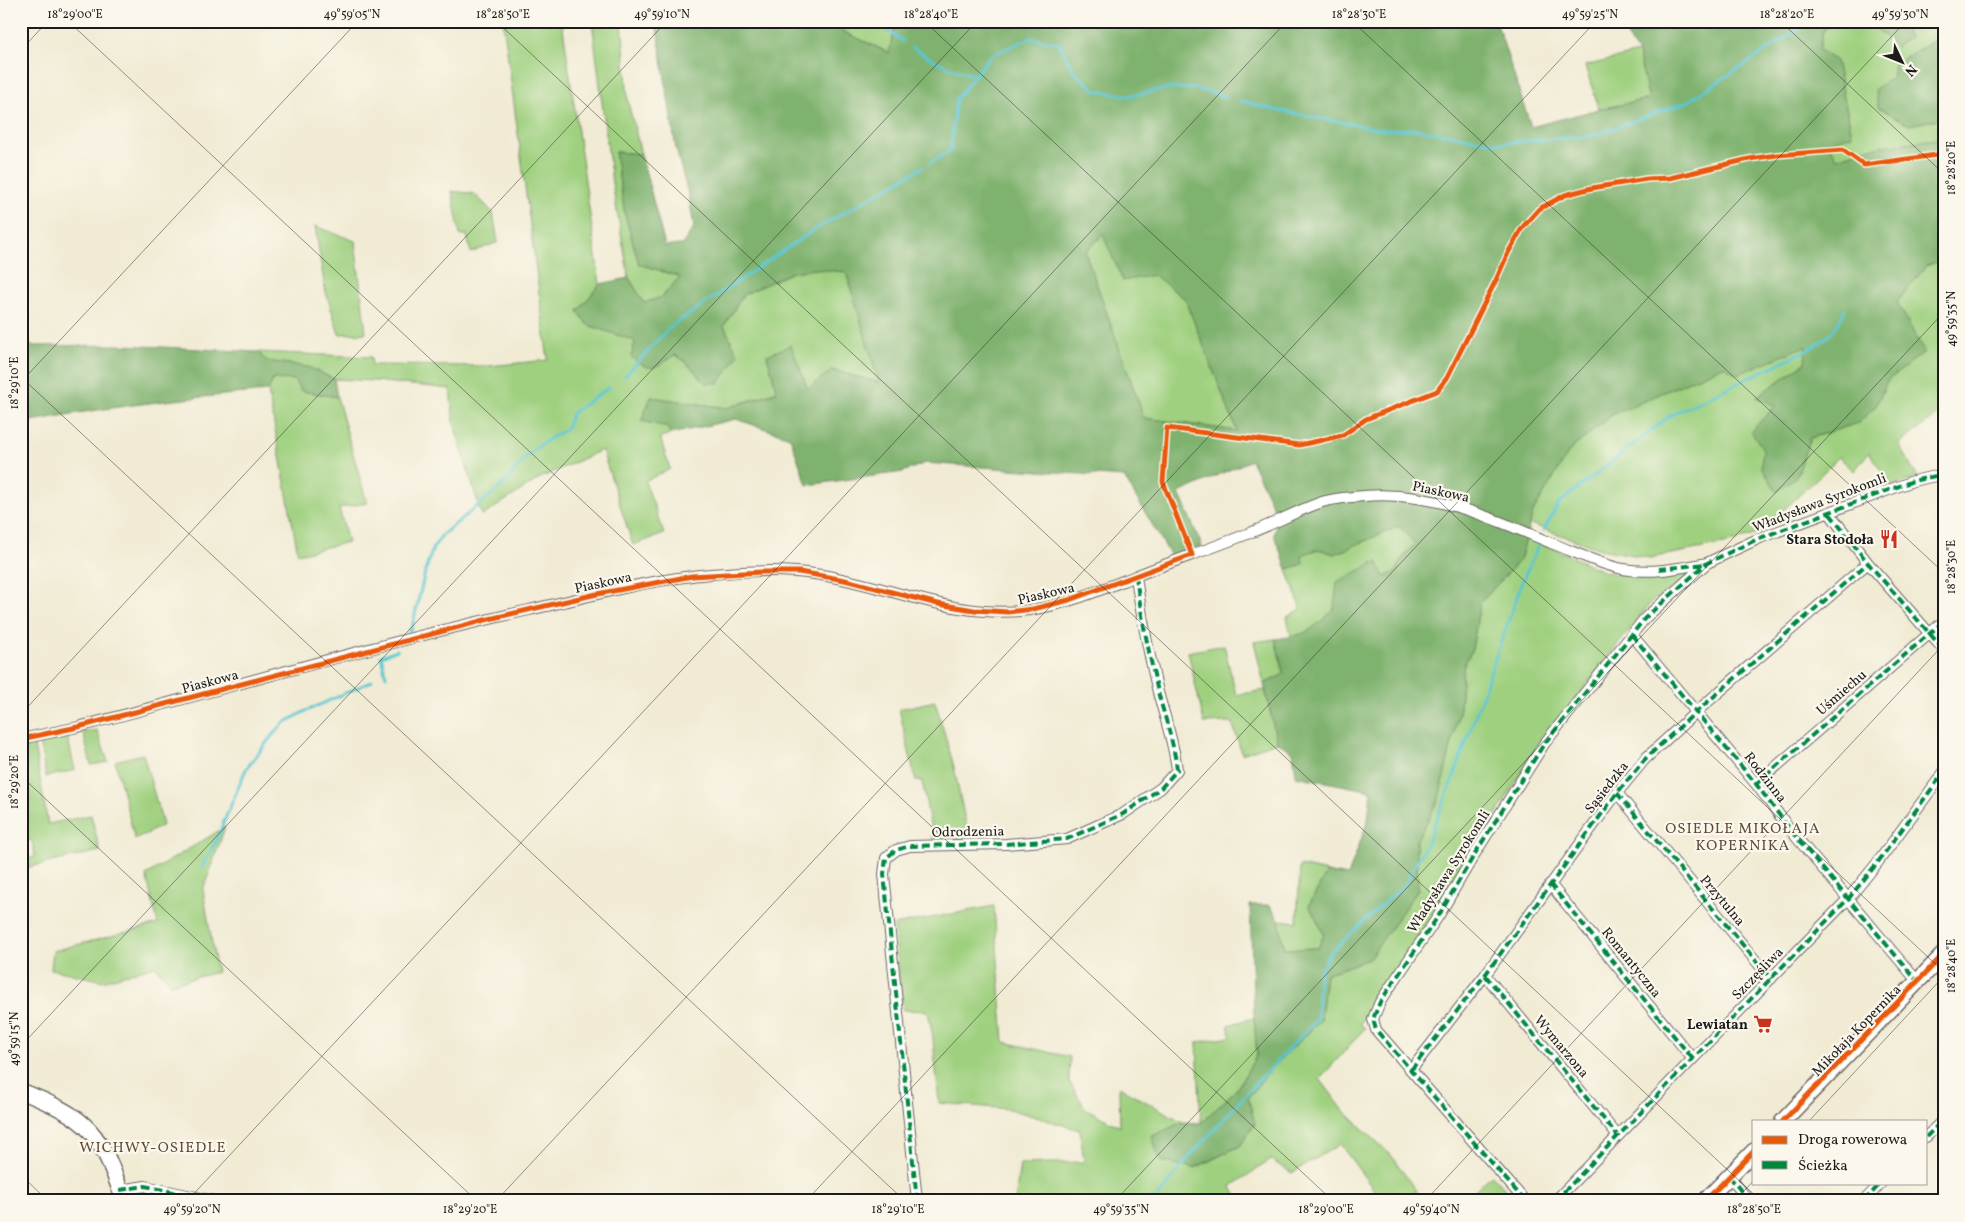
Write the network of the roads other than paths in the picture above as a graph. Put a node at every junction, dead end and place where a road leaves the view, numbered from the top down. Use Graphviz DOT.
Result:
graph roads {
  1 [pos="1944,474"];
  2 [pos="1830,514"];
  3 [pos="1707,563"];
  4 [pos="1868,563"];
  5 [pos="1659,569"];
  6 [pos="1136,576"];
  7 [pos="1944,621"];
  8 [pos="1930,633"];
  9 [pos="1632,634"];
  10 [pos="1944,650"];
  11 [pos="1696,712"];
  12 [pos="21,739"];
  13 [pos="1944,772"];
  14 [pos="1756,784"];
  15 [pos="1617,793"];
  16 [pos="1550,884"];
  17 [pos="1849,898"];
  18 [pos="1944,954"];
  19 [pos="1484,974"];
  20 [pos="1771,979"];
  21 [pos="1918,982"];
  22 [pos="1692,1058"];
  23 [pos="1411,1070"];
  24 [pos="21,1092"];
  25 [pos="1944,1119"];
  26 [pos="1784,1120"];
  27 [pos="1617,1135"];
  28 [pos="1928,1135"];
  29 [pos="1752,1153"];
  30 [pos="1729,1176"];
  31 [pos="1880,1184"];
  32 [pos="122,1195"];
  33 [pos="215,1201"];
  34 [pos="917,1201"];
  35 [pos="1525,1201"];
  36 [pos="1554,1201"];
  37 [pos="1705,1201"];
  38 [pos="1749,1201"];
  39 [pos="1864,1201"];
  1 -- 2 [label="street, Władysława Syrokomli"];
  2 -- 3 [label="street, Władysława Syrokomli"];
  2 -- 4 [label="street"];
  3 -- 5 [label="street, Władysława Syrokomli"];
  3 -- 9 [label="street, Władysława Syrokomli"];
  4 -- 8 [label="street"];
  4 -- 11 [label="street, Sąsiedzka"];
  5 -- 6 [label="street, Piaskowa"];
  6 -- 12 [label="street, Piaskowa"];
  6 -- 34 [label="street, Odrodzenia"];
  7 -- 8 [label="street, Uśmiechu"];
  8 -- 10 [label="street"];
  8 -- 14 [label="street, Uśmiechu"];
  9 -- 11 [label="street, Rodzinna"];
  9 -- 23 [label="street, Władysława Syrokomli"];
  11 -- 14 [label="street, Rodzinna"];
  11 -- 15 [label="street, Sąsiedzka"];
  13 -- 17 [label="street, Szczęśliwa"];
  14 -- 17 [label="street, Rodzinna"];
  15 -- 16 [label="street, Sąsiedzka"];
  15 -- 20 [label="street, Przytulna"];
  16 -- 19 [label="street, Sąsiedzka"];
  16 -- 22 [label="street, Romantyczna"];
  17 -- 20 [label="street, Szczęśliwa"];
  17 -- 21 [label="street, Rodzinna"];
  18 -- 21 [label="street, Mikołaja Kopernika"];
  19 -- 23 [label="street, Sąsiedzka"];
  19 -- 27 [label="street, Wymarzona"];
  20 -- 22 [label="street, Szczęśliwa"];
  21 -- 26 [label="street, Mikołaja Kopernika"];
  22 -- 27 [label="street, Szczęśliwa"];
  23 -- 35 [label="street, Władysława Syrokomli"];
  24 -- 32 [label="street"];
  25 -- 28 [label="street"];
  27 -- 36 [label="street, Szczęśliwa"];
  29 -- 30 [label="street"];
  30 -- 37 [label="street"];
  30 -- 38 [label="street"];
  31 -- 39 [label="street"];
  32 -- 33 [label="street"];
}
